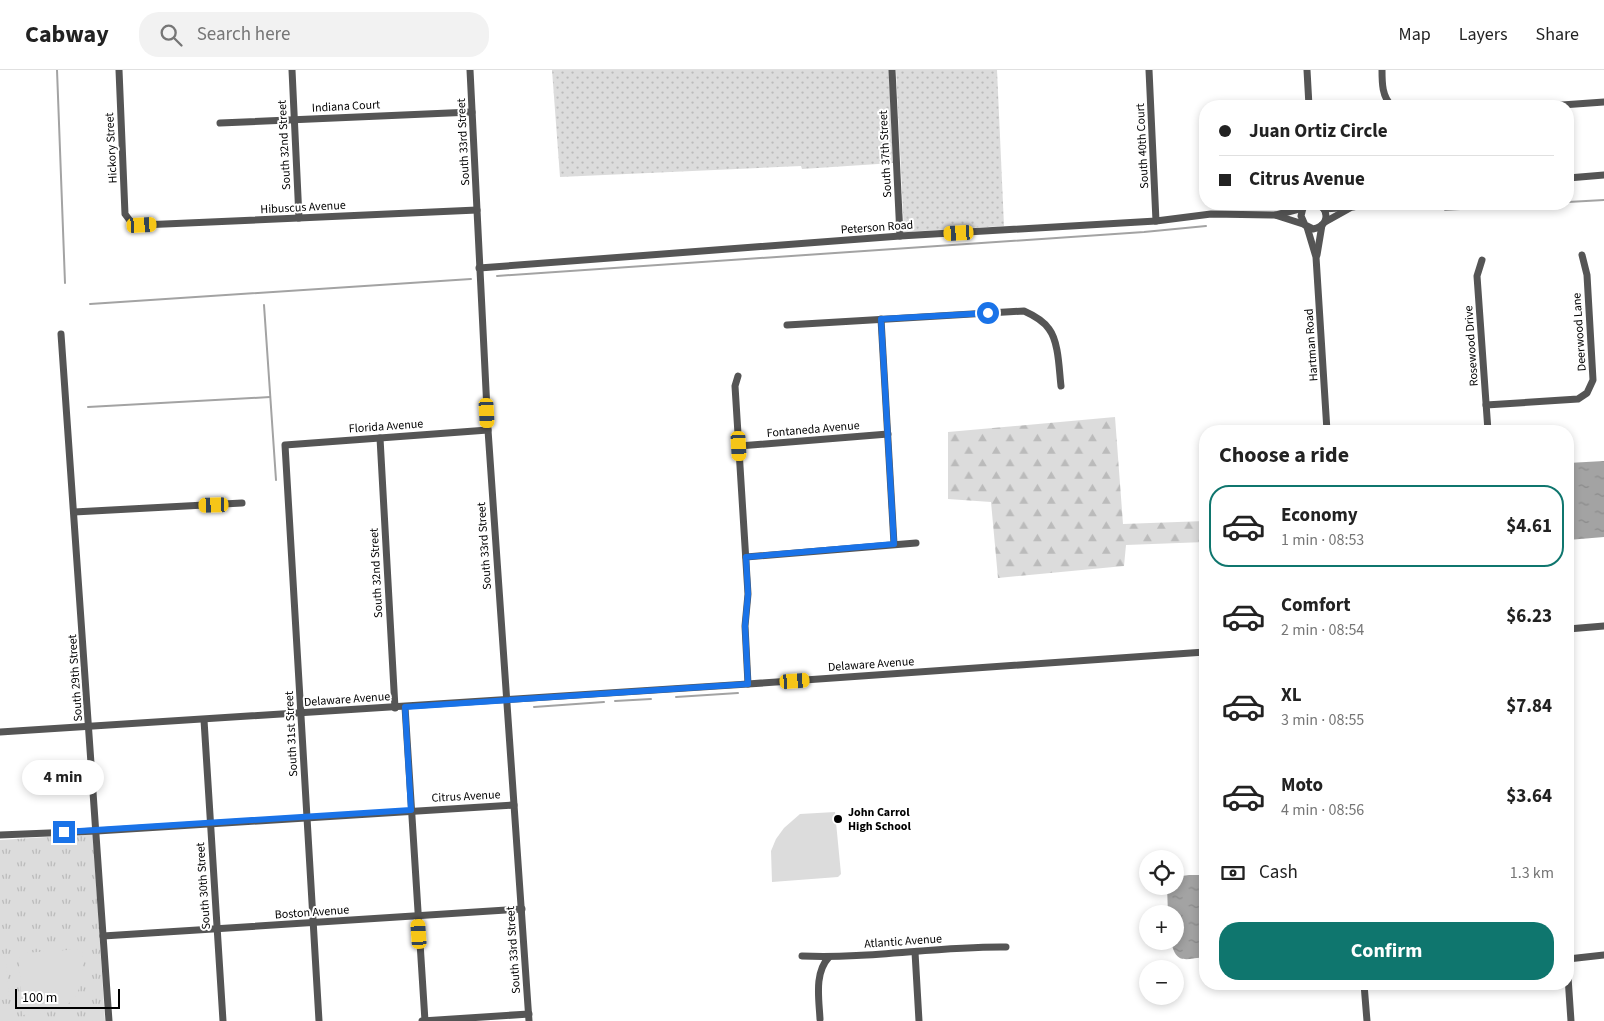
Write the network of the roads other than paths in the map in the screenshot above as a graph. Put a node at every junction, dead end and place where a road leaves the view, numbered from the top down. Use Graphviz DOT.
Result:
graph roads {
  1 [pos="118,70"];
  2 [pos="292,70"];
  3 [pos="470,70"];
  4 [pos="892,70"];
  5 [pos="1149,70"];
  6 [pos="1307,70"];
  7 [pos="1382,70"];
  8 [pos="1309,100"];
  9 [pos="1388,100"];
  10 [pos="1604,102"];
  11 [pos="1574,104"];
  12 [pos="472,112"];
  13 [pos="294,120"];
  14 [pos="220,123"];
  15 [pos="1604,175"];
  16 [pos="1574,178"];
  17 [pos="477,210"];
  18 [pos="1290,210"];
  19 [pos="1304,210"];
  20 [pos="1324,210"];
  21 [pos="1348,210"];
  22 [pos="1275,215"];
  23 [pos="299,218"];
  24 [pos="1156,221"];
  25 [pos="131,222"];
  26 [pos="1324,224"];
  27 [pos="1305,225"];
  28 [pos="900,236"];
  29 [pos="1582,255"];
  30 [pos="1316,257"];
  31 [pos="1482,260"];
  32 [pos="479,268"];
  33 [pos="881,319"];
  34 [pos="787,325"];
  35 [pos="62,334"];
  36 [pos="738,376"];
  37 [pos="1061,386"];
  38 [pos="1486,405"];
  39 [pos="1327,425"];
  40 [pos="1488,425"];
  41 [pos="488,430"];
  42 [pos="888,434"];
  43 [pos="380,438"];
  44 [pos="285,445"];
  45 [pos="739,446"];
  46 [pos="242,504"];
  47 [pos="74,512"];
  48 [pos="916,543"];
  49 [pos="894,544"];
  50 [pos="746,557"];
  51 [pos="1604,626"];
  52 [pos="1574,628"];
  53 [pos="1199,652"];
  54 [pos="748,684"];
  55 [pos="506,700"];
  56 [pos="405,707"];
  57 [pos="395,708"];
  58 [pos="300,714"];
  59 [pos="204,720"];
  60 [pos="90,727"];
  61 [pos="0,732"];
  62 [pos="514,805"];
  63 [pos="411,810"];
  64 [pos="306,818"];
  65 [pos="210,823"];
  66 [pos="97,831"];
  67 [pos="0,835"];
  68 [pos="522,909"];
  69 [pos="418,916"];
  70 [pos="313,924"];
  71 [pos="217,929"];
  72 [pos="103,936"];
  73 [pos="1006,947"];
  74 [pos="916,952"];
  75 [pos="1604,955"];
  76 [pos="802,956"];
  77 [pos="829,957"];
  78 [pos="1574,958"];
  79 [pos="1364,990"];
  80 [pos="1569,990"];
  81 [pos="529,1018"];
  82 [pos="820,1019"];
  83 [pos="109,1021"];
  84 [pos="223,1021"];
  85 [pos="319,1021"];
  86 [pos="424,1021"];
  87 [pos="919,1021"];
  88 [pos="1367,1021"];
  89 [pos="1570,1021"];
  1 -- 25 [label="street, Hickory Street"];
  2 -- 13 [label="street, South 32nd Street"];
  3 -- 12 [label="street, South 33rd Street"];
  4 -- 28 [label="street, South 37th Street"];
  5 -- 24 [label="street, South 40th Court"];
  6 -- 8 [label="street"];
  7 -- 9 [label="street"];
  10 -- 11 [label="street"];
  12 -- 13 [label="street, Indiana Court"];
  12 -- 17 [label="street, South 33rd Street"];
  13 -- 14 [label="street, Indiana Court"];
  13 -- 23 [label="street, South 32nd Street"];
  15 -- 16 [label="street"];
  17 -- 23 [label="street, Hibuscus Avenue"];
  17 -- 32 [label="street, South 33rd Street"];
  18 -- 22 [label="street, Peterson Road"];
  19 -- 27 [label="street, Hartman Road"];
  20 -- 26 [label="street, Hartman Road"];
  21 -- 26 [label="street"];
  22 -- 24 [label="street, Peterson Road"];
  22 -- 27 [label="street, Peterson Road"];
  23 -- 25 [label="street, Hibuscus Avenue"];
  24 -- 28 [label="street, Peterson Road"];
  26 -- 27 [label="street"];
  26 -- 30 [label="street, Hartman Road"];
  27 -- 30 [label="street, Hartman Road"];
  28 -- 32 [label="street, Peterson Road"];
  29 -- 38 [label="street, Deerwood Lane"];
  30 -- 39 [label="street, Hartman Road"];
  31 -- 38 [label="street, Rosewood Drive"];
  32 -- 41 [label="street, South 33rd Street"];
  33 -- 34 [label="street"];
  33 -- 37 [label="street"];
  33 -- 42 [label="street"];
  35 -- 47 [label="street, South 29th Street"];
  36 -- 45 [label="street"];
  38 -- 40 [label="street, Rosewood Drive"];
  41 -- 43 [label="street, Florida Avenue"];
  41 -- 55 [label="street, South 33rd Street"];
  42 -- 45 [label="street, Fontaneda Avenue"];
  42 -- 49 [label="street"];
  43 -- 44 [label="street, Florida Avenue"];
  43 -- 57 [label="street, South 32nd Street"];
  44 -- 58 [label="street, South 31st Street"];
  45 -- 50 [label="street"];
  46 -- 47 [label="street"];
  47 -- 60 [label="street, South 29th Street"];
  48 -- 49 [label="street"];
  49 -- 50 [label="street"];
  50 -- 54 [label="street"];
  51 -- 52 [label="street"];
  53 -- 54 [label="street, Delaware Avenue"];
  54 -- 55 [label="street, Delaware Avenue"];
  55 -- 56 [label="street, Delaware Avenue"];
  55 -- 62 [label="street, South 33rd Street"];
  56 -- 57 [label="street, Delaware Avenue"];
  56 -- 63 [label="street"];
  57 -- 58 [label="street, Delaware Avenue"];
  58 -- 59 [label="street, Delaware Avenue"];
  58 -- 64 [label="street, South 31st Street"];
  59 -- 60 [label="street, Delaware Avenue"];
  59 -- 65 [label="street, South 30th Street"];
  60 -- 61 [label="street, Delaware Avenue"];
  60 -- 66 [label="street, South 29th Street"];
  62 -- 63 [label="street, Citrus Avenue"];
  62 -- 68 [label="street, South 33rd Street"];
  63 -- 64 [label="street, Citrus Avenue"];
  63 -- 69 [label="street"];
  64 -- 65 [label="street, Citrus Avenue"];
  64 -- 70 [label="street, South 31st Street"];
  65 -- 66 [label="street, Citrus Avenue"];
  65 -- 71 [label="street, South 30th Street"];
  66 -- 67 [label="street, Citrus Avenue"];
  66 -- 72 [label="street, South 29th Street"];
  68 -- 69 [label="street, Boston Avenue"];
  68 -- 81 [label="street, South 33rd Street"];
  69 -- 70 [label="street, Boston Avenue"];
  69 -- 86 [label="street"];
  70 -- 71 [label="street, Boston Avenue"];
  70 -- 85 [label="street, South 31st Street"];
  71 -- 72 [label="street, Boston Avenue"];
  71 -- 84 [label="street, South 30th Street"];
  72 -- 83 [label="street, South 29th Street"];
  73 -- 74 [label="street, Atlantic Avenue"];
  74 -- 77 [label="street, Atlantic Avenue"];
  74 -- 87 [label="street"];
  75 -- 78 [label="street"];
  76 -- 77 [label="street, Atlantic Avenue"];
  77 -- 82 [label="street"];
  79 -- 88 [label="street"];
  80 -- 89 [label="street"];
  81 -- 86 [label="street"];
}
